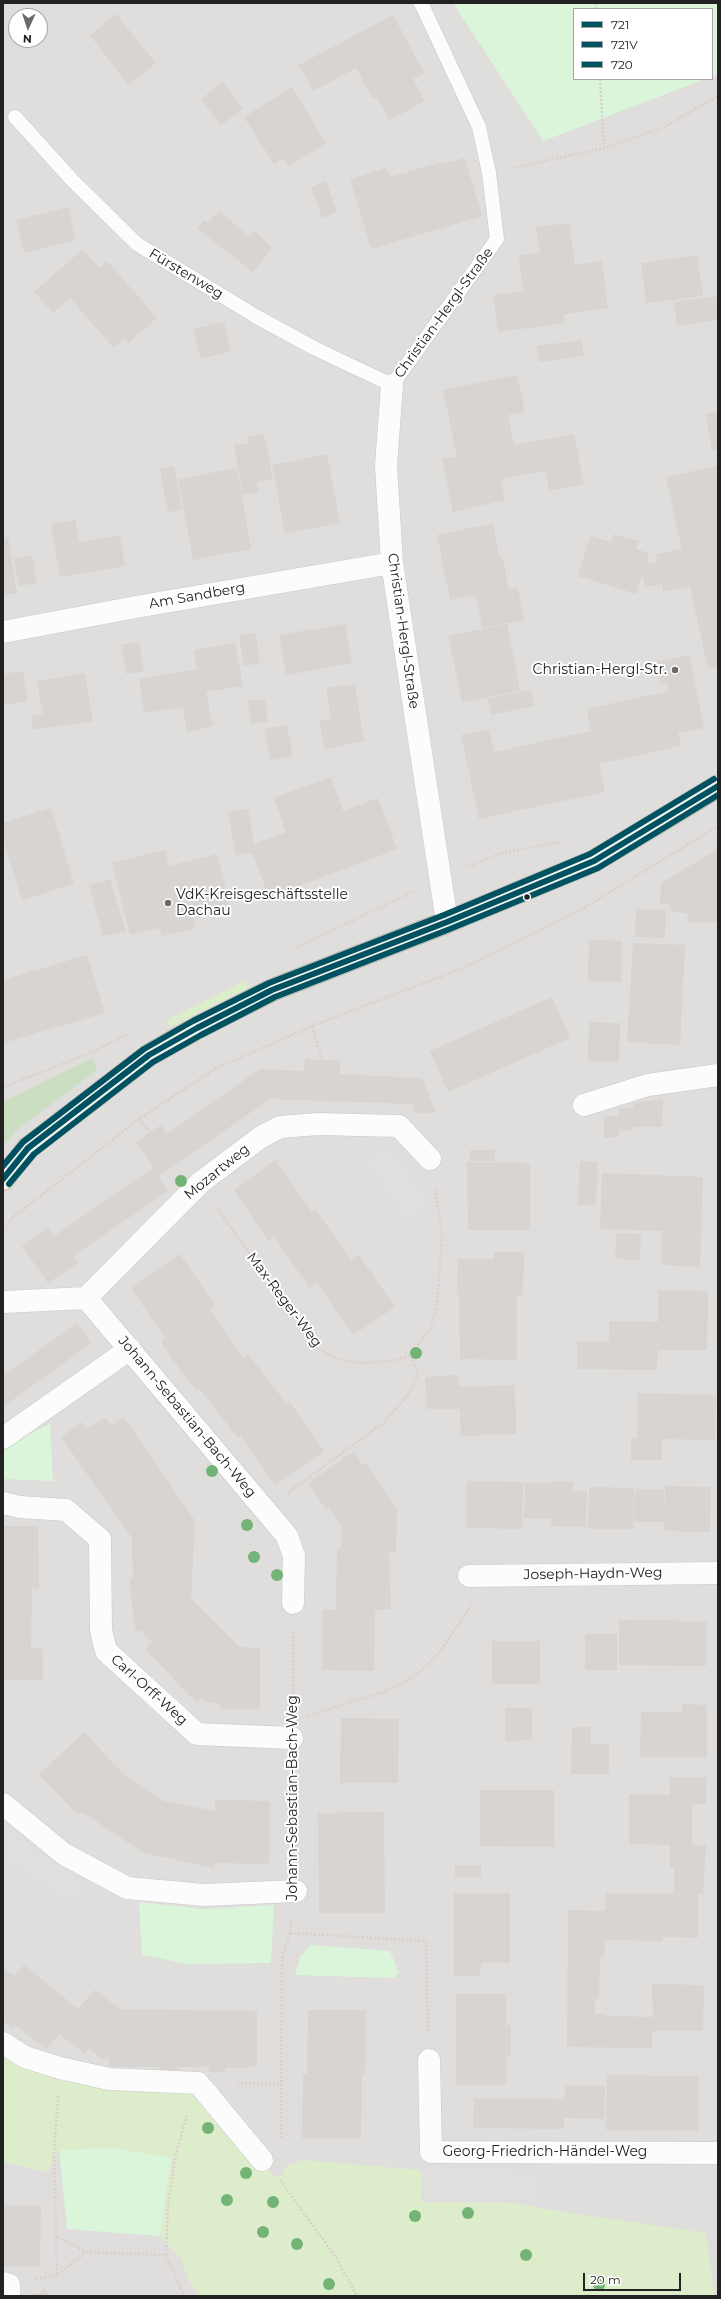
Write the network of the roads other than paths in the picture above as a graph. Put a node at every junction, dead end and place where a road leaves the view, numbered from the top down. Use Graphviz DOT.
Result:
graph roads {
  1 [pos="421,3"];
  2 [pos="15,117"];
  3 [pos="392,385"];
  4 [pos="392,563"];
  5 [pos="3,632"];
  6 [pos="718,786"];
  7 [pos="447,922"];
  8 [pos="718,1075"];
  9 [pos="584,1105"];
  10 [pos="430,1159"];
  11 [pos="3,1179"];
  12 [pos="86,1298"];
  13 [pos="3,1302"];
  14 [pos="130,1349"];
  15 [pos="3,1438"];
  16 [pos="3,1503"];
  17 [pos="718,1573"];
  18 [pos="469,1576"];
  19 [pos="293,1603"];
  20 [pos="292,1729"];
  21 [pos="3,1804"];
  22 [pos="296,1891"];
  23 [pos="3,2043"];
  24 [pos="429,2060"];
  25 [pos="718,2153"];
  26 [pos="262,2160"];
  27 [pos="3,2284"];
  28 [pos="9,2296"];
  1 -- 3 [label="lane, Christian-Hergl-Straße"];
  2 -- 3 [label="lane, Fürstenweg"];
  3 -- 4 [label="street, Christian-Hergl-Straße"];
  4 -- 5 [label="street, Am Sandberg"];
  4 -- 7 [label="street, Christian-Hergl-Straße"];
  6 -- 7 [label="main road"];
  7 -- 11 [label="main road"];
  8 -- 9 [label="street"];
  10 -- 12 [label="street, Mozartweg"];
  12 -- 13 [label="street"];
  12 -- 14 [label="street, Johann-Sebastian-Bach-Weg"];
  14 -- 15 [label="street"];
  14 -- 19 [label="street, Johann-Sebastian-Bach-Weg"];
  16 -- 20 [label="street, Carl-Orff-Weg"];
  17 -- 18 [label="street, Joseph-Haydn-Weg"];
  21 -- 22 [label="street"];
  23 -- 26 [label="street"];
  24 -- 25 [label="street, Georg-Friedrich-Händel-Weg"];
  27 -- 28 [label="street"];
}
